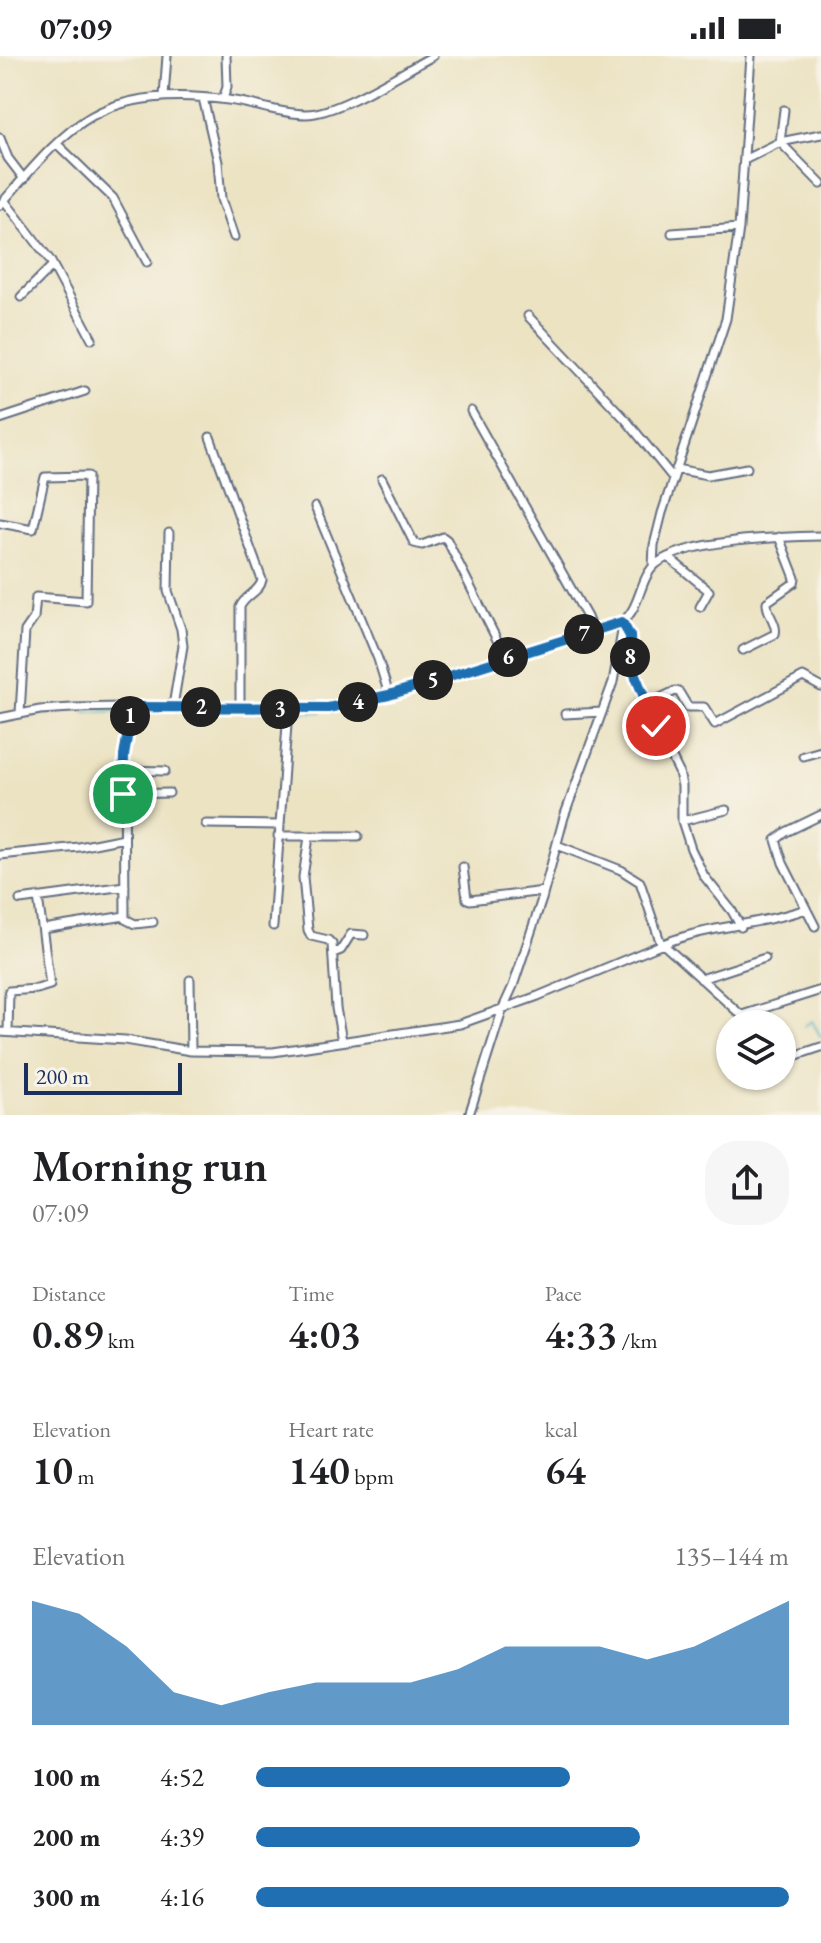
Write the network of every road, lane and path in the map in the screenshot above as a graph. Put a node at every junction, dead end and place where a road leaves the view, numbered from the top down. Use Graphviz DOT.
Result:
graph roads {
  1 [pos="167,56"];
  2 [pos="226,56"];
  3 [pos="433,56"];
  4 [pos="751,56"];
  5 [pos="164,96"];
  6 [pos="203,98"];
  7 [pos="223,99"];
  8 [pos="784,110"];
  9 [pos="821,134"];
  10 [pos="0,138"];
  11 [pos="780,142"];
  12 [pos="58,145"];
  13 [pos="744,160"];
  14 [pos="24,179"];
  15 [pos="821,184"];
  16 [pos="2,203"];
  17 [pos="739,228"];
  18 [pos="672,233"];
  19 [pos="234,237"];
  20 [pos="147,262"];
  21 [pos="52,266"];
  22 [pos="21,297"];
  23 [pos="528,316"];
  24 [pos="92,339"];
  25 [pos="85,391"];
  26 [pos="471,411"];
  27 [pos="0,419"];
  28 [pos="210,437"];
  29 [pos="747,468"];
  30 [pos="675,474"];
  31 [pos="382,479"];
  32 [pos="315,507"];
  33 [pos="0,523"];
  34 [pos="169,533"];
  35 [pos="821,536"];
  36 [pos="779,537"];
  37 [pos="668,557"];
  38 [pos="653,567"];
  39 [pos="700,607"];
  40 [pos="622,624"];
  41 [pos="593,632"];
  42 [pos="743,650"];
  43 [pos="506,658"];
  44 [pos="821,687"];
  45 [pos="389,695"];
  46 [pos="646,705"];
  47 [pos="173,706"];
  48 [pos="132,707"];
  49 [pos="240,708"];
  50 [pos="288,710"];
  51 [pos="602,712"];
  52 [pos="20,713"];
  53 [pos="565,714"];
  54 [pos="0,718"];
  55 [pos="821,751"];
  56 [pos="803,756"];
  57 [pos="123,770"];
  58 [pos="165,771"];
  59 [pos="169,793"];
  60 [pos="123,794"];
  61 [pos="726,810"];
  62 [pos="821,815"];
  63 [pos="682,821"];
  64 [pos="206,824"];
  65 [pos="279,825"];
  66 [pos="278,836"];
  67 [pos="358,836"];
  68 [pos="309,837"];
  69 [pos="124,838"];
  70 [pos="557,845"];
  71 [pos="0,855"];
  72 [pos="463,867"];
  73 [pos="125,886"];
  74 [pos="544,891"];
  75 [pos="38,897"];
  76 [pos="20,900"];
  77 [pos="806,909"];
  78 [pos="125,916"];
  79 [pos="153,922"];
  80 [pos="273,926"];
  81 [pos="815,926"];
  82 [pos="741,927"];
  83 [pos="43,929"];
  84 [pos="364,935"];
  85 [pos="662,944"];
  86 [pos="333,953"];
  87 [pos="765,958"];
  88 [pos="701,979"];
  89 [pos="190,980"];
  90 [pos="821,990"];
  91 [pos="503,1008"];
  92 [pos="736,1010"];
  93 [pos="758,1010"];
  94 [pos="4,1032"];
  95 [pos="342,1041"];
  96 [pos="821,1047"];
  97 [pos="191,1051"];
  98 [pos="796,1055"];
  99 [pos="469,1115"];
  1 -- 5 [label="street"];
  2 -- 7 [label="street"];
  3 -- 7 [label="street"];
  4 -- 13 [label="street"];
  5 -- 6 [label="street"];
  5 -- 12 [label="street"];
  6 -- 7 [label="street"];
  6 -- 19 [label="street"];
  8 -- 11 [label="street"];
  9 -- 11 [label="street"];
  10 -- 14 [label="street"];
  11 -- 13 [label="street"];
  11 -- 15 [label="street"];
  12 -- 14 [label="street"];
  12 -- 20 [label="street"];
  13 -- 17 [label="street"];
  14 -- 16 [label="street"];
  16 -- 21 [label="street"];
  17 -- 18 [label="street"];
  17 -- 30 [label="street"];
  21 -- 22 [label="street"];
  21 -- 24 [label="street"];
  23 -- 30 [label="street"];
  25 -- 27 [label="street"];
  26 -- 41 [label="street"];
  28 -- 49 [label="street"];
  29 -- 30 [label="street"];
  30 -- 38 [label="street"];
  31 -- 43 [label="street"];
  32 -- 45 [label="street"];
  33 -- 52 [label="street"];
  34 -- 47 [label="street"];
  35 -- 36 [label="street"];
  36 -- 37 [label="street"];
  36 -- 42 [label="street"];
  37 -- 38 [label="street"];
  37 -- 39 [label="street"];
  38 -- 40 [label="street"];
  40 -- 41 [label="street"];
  40 -- 46 [label="street"];
  40 -- 51 [label="street"];
  41 -- 43 [label="street"];
  43 -- 45 [label="street"];
  44 -- 46 [label="street"];
  45 -- 50 [label="street"];
  46 -- 63 [label="street"];
  47 -- 48 [label="street"];
  47 -- 49 [label="street"];
  48 -- 52 [label="street"];
  48 -- 57 [label="street"];
  49 -- 50 [label="street"];
  50 -- 65 [label="street"];
  51 -- 53 [label="street"];
  51 -- 70 [label="street"];
  52 -- 54 [label="street"];
  55 -- 56 [label="street"];
  57 -- 58 [label="street"];
  57 -- 60 [label="street"];
  59 -- 60 [label="street"];
  60 -- 69 [label="street"];
  61 -- 63 [label="street"];
  62 -- 77 [label="street"];
  63 -- 82 [label="street"];
  64 -- 65 [label="street"];
  65 -- 66 [label="street"];
  66 -- 68 [label="street"];
  66 -- 80 [label="street"];
  67 -- 68 [label="street"];
  68 -- 86 [label="street"];
  69 -- 71 [label="street"];
  69 -- 73 [label="street"];
  70 -- 74 [label="street"];
  70 -- 85 [label="street"];
  72 -- 74 [label="street"];
  73 -- 75 [label="street"];
  73 -- 78 [label="street"];
  74 -- 91 [label="street"];
  75 -- 76 [label="street"];
  75 -- 83 [label="street"];
  77 -- 81 [label="street"];
  77 -- 82 [label="street"];
  78 -- 79 [label="street"];
  78 -- 83 [label="street"];
  82 -- 85 [label="street"];
  83 -- 94 [label="street"];
  84 -- 86 [label="street"];
  85 -- 88 [label="street"];
  85 -- 91 [label="street"];
  86 -- 95 [label="street"];
  87 -- 88 [label="street"];
  88 -- 92 [label="street"];
  89 -- 97 [label="street"];
  90 -- 93 [label="street"];
  91 -- 95 [label="street"];
  91 -- 99 [label="street"];
  94 -- 97 [label="street"];
  95 -- 97 [label="street"];
  96 -- 98 [label="street"];
}
